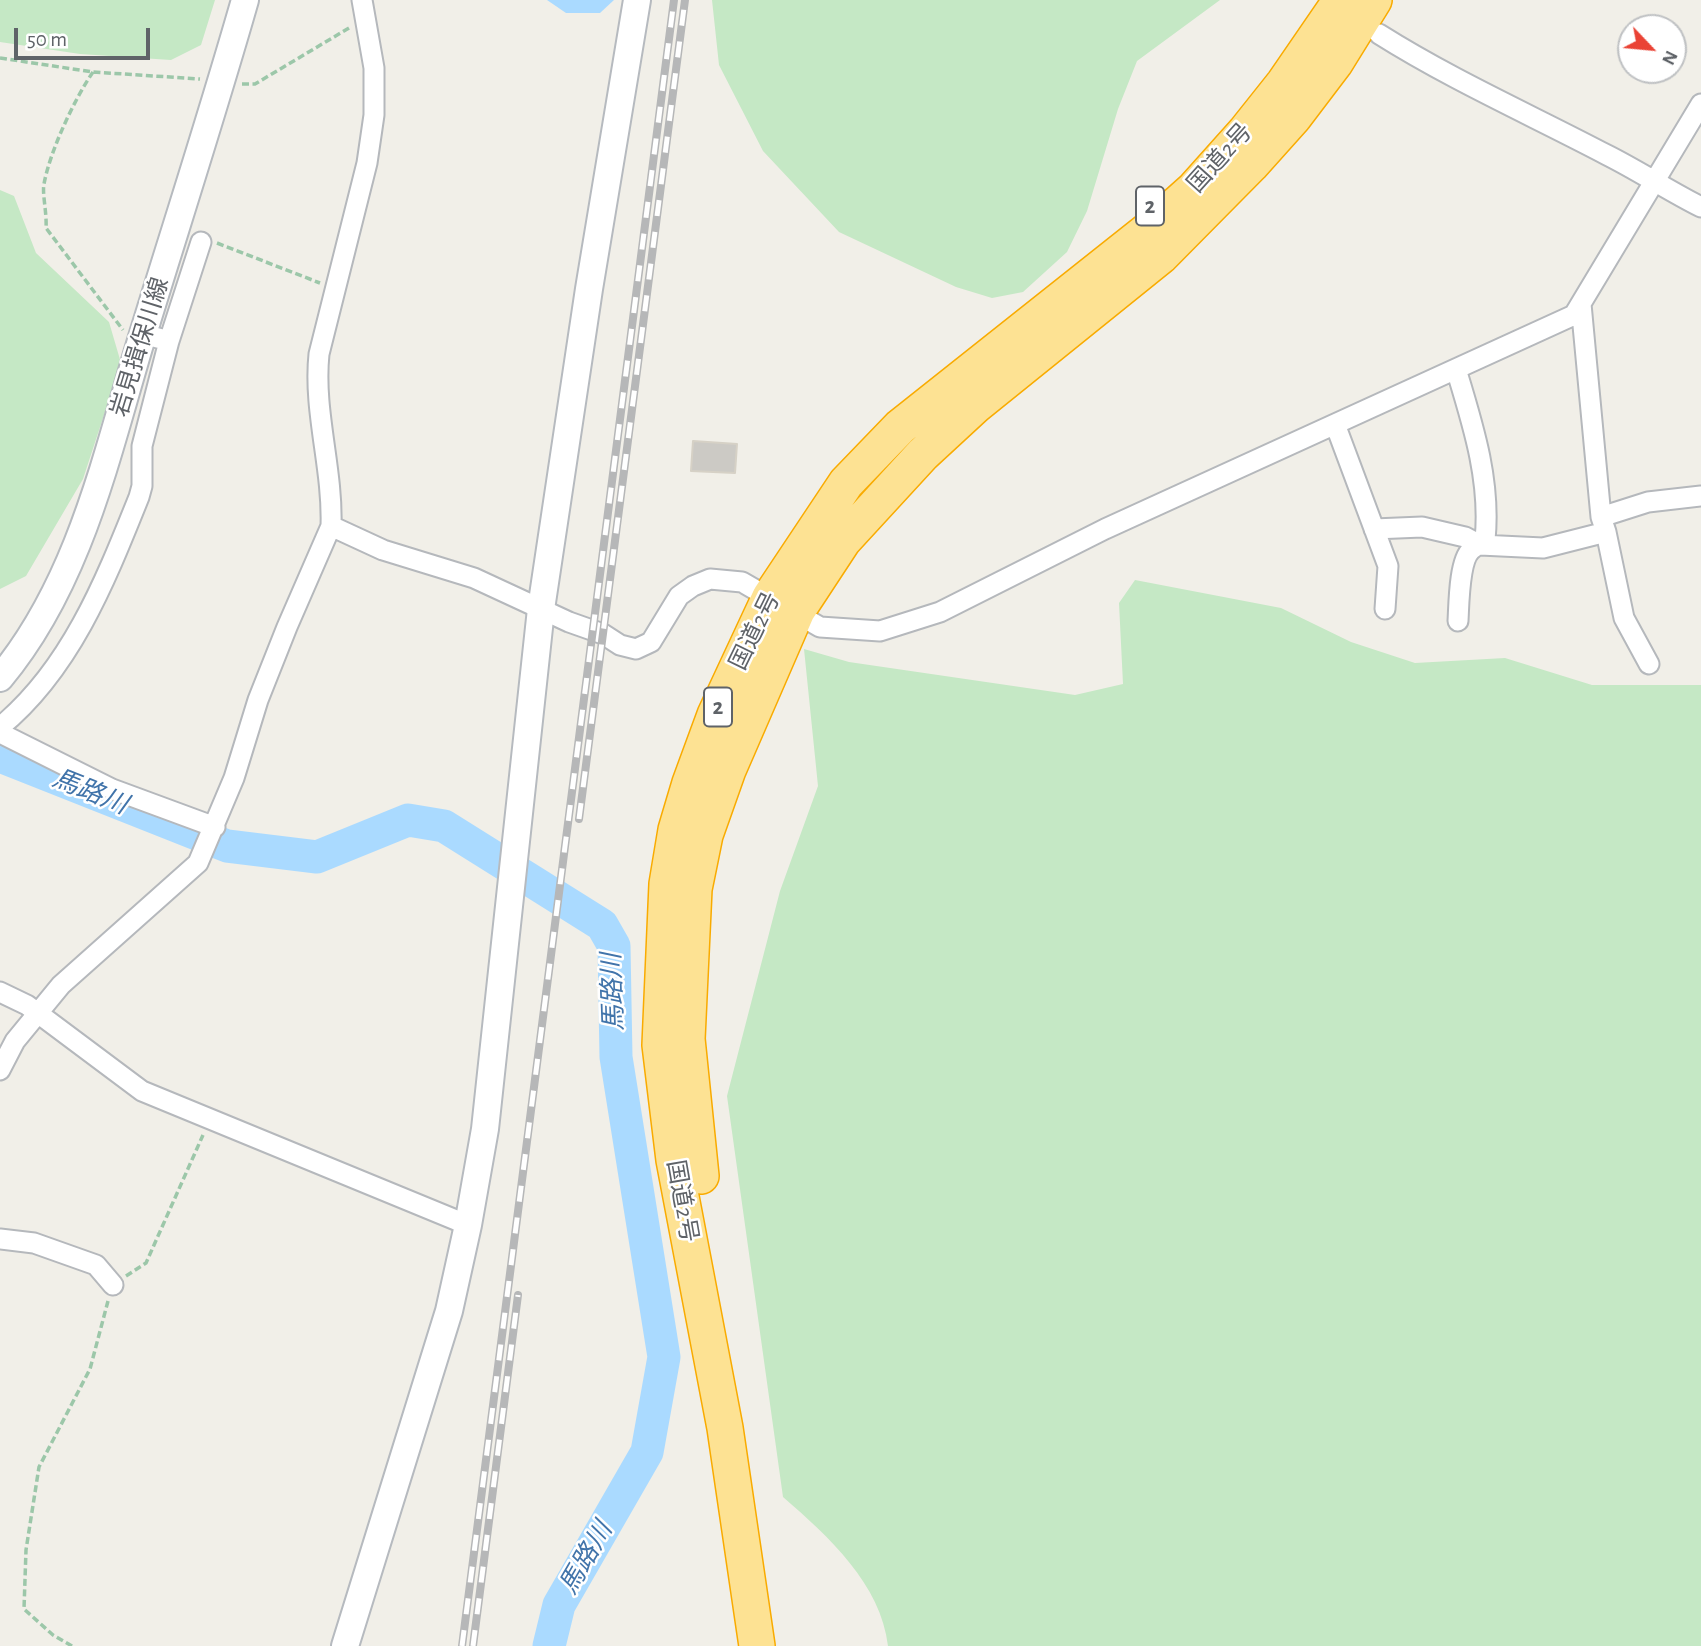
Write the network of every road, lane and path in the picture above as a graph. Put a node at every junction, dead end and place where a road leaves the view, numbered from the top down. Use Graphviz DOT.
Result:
graph roads {
  1 [pos="245,0"];
  2 [pos="362,0"];
  3 [pos="637,0"];
  4 [pos="1318,0"];
  5 [pos="1341,0"];
  6 [pos="1374,0"];
  7 [pos="1399,0"];
  8 [pos="366,20"];
  9 [pos="1379,34"];
  10 [pos="0,58"];
  11 [pos="93,72"];
  12 [pos="221,82"];
  13 [pos="1701,104"];
  14 [pos="1653,183"];
  15 [pos="1701,207"];
  16 [pos="201,242"];
  17 [pos="336,288"];
  18 [pos="1581,304"];
  19 [pos="143,334"];
  20 [pos="169,341"];
  21 [pos="1456,369"];
  22 [pos="964,396"];
  23 [pos="1335,424"];
  24 [pos="1701,496"];
  25 [pos="1603,525"];
  26 [pos="331,526"];
  27 [pos="1374,529"];
  28 [pos="1480,545"];
  29 [pos="783,604"];
  30 [pos="541,608"];
  31 [pos="1385,609"];
  32 [pos="1458,621"];
  33 [pos="1649,664"];
  34 [pos="0,678"];
  35 [pos="0,727"];
  36 [pos="0,733"];
  37 [pos="213,830"];
  38 [pos="0,992"];
  39 [pos="36,1012"];
  40 [pos="0,1069"];
  41 [pos="209,1120"];
  42 [pos="468,1224"];
  43 [pos="0,1239"];
  44 [pos="113,1285"];
  45 [pos="72,1646"];
  46 [pos="345,1646"];
  47 [pos="757,1646"];
  48 [pos="777,1646"];
  1 -- 12 [label="street, 岩見揖保川線"];
  2 -- 8 [label="street"];
  3 -- 30 [label="street"];
  4 -- 22 [label="highway, 2"];
  5 -- 22 [label="highway, 国道2号 / 2"];
  6 -- 22 [label="highway, 国道2号 / 2"];
  7 -- 9 [label="highway"];
  8 -- 12 [label="path"];
  8 -- 17 [label="street"];
  9 -- 14 [label="street"];
  9 -- 22 [label="highway"];
  10 -- 11 [label="path"];
  11 -- 12 [label="path"];
  11 -- 19 [label="path"];
  12 -- 19 [label="street, 岩見揖保川線"];
  13 -- 14 [label="street"];
  14 -- 15 [label="street"];
  14 -- 18 [label="street"];
  16 -- 17 [label="path"];
  16 -- 20 [label="street"];
  17 -- 26 [label="street"];
  18 -- 21 [label="street"];
  18 -- 25 [label="street"];
  19 -- 20 [label="street"];
  19 -- 34 [label="street, 岩見揖保川線"];
  20 -- 35 [label="street"];
  21 -- 23 [label="street"];
  21 -- 28 [label="street"];
  22 -- 29 [label="highway, 国道2号 / 2"];
  23 -- 27 [label="street"];
  23 -- 29 [label="street"];
  24 -- 25 [label="street"];
  25 -- 28 [label="street"];
  25 -- 33 [label="street"];
  26 -- 30 [label="street"];
  26 -- 37 [label="street"];
  27 -- 28 [label="street"];
  27 -- 31 [label="street"];
  28 -- 32 [label="street"];
  29 -- 30 [label="street"];
  29 -- 47 [label="highway, 国道2号 / 2"];
  29 -- 48 [label="highway, 国道2号 / 2"];
  30 -- 42 [label="street"];
  36 -- 37 [label="street"];
  37 -- 39 [label="street"];
  38 -- 39 [label="street"];
  39 -- 40 [label="street"];
  39 -- 41 [label="street"];
  41 -- 42 [label="street"];
  41 -- 44 [label="path"];
  42 -- 46 [label="street"];
  43 -- 44 [label="street"];
  44 -- 45 [label="path"];
}
